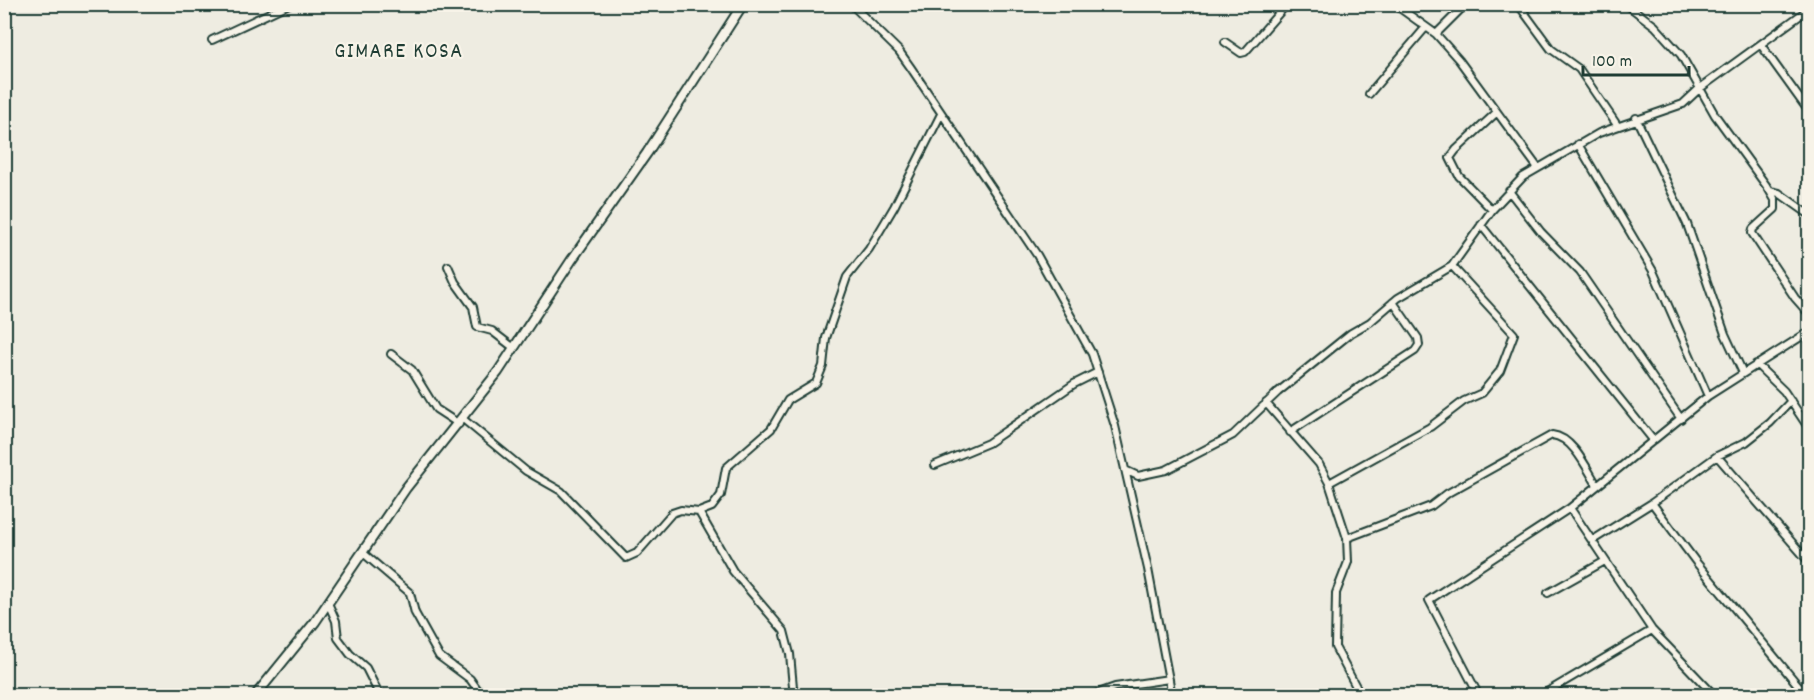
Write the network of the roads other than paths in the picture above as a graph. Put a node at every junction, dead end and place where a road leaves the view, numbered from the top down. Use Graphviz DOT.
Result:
graph roads {
  1 [pos="289,4"];
  2 [pos="728,4"];
  3 [pos="851,4"];
  4 [pos="1287,4"];
  5 [pos="1394,4"];
  6 [pos="1466,4"];
  7 [pos="1518,4"];
  8 [pos="1626,4"];
  9 [pos="1809,5"];
  10 [pos="742,6"];
  11 [pos="1426,27"];
  12 [pos="1436,34"];
  13 [pos="212,40"];
  14 [pos="1225,42"];
  15 [pos="1761,45"];
  16 [pos="1699,89"];
  17 [pos="1369,94"];
  18 [pos="1497,112"];
  19 [pos="1809,113"];
  20 [pos="941,114"];
  21 [pos="1636,118"];
  22 [pos="1617,125"];
  23 [pos="1578,144"];
  24 [pos="1538,168"];
  25 [pos="1509,191"];
  26 [pos="1770,191"];
  27 [pos="1492,210"];
  28 [pos="1809,215"];
  29 [pos="1481,225"];
  30 [pos="448,266"];
  31 [pos="1452,266"];
  32 [pos="1393,302"];
  33 [pos="1809,315"];
  34 [pos="1809,331"];
  35 [pos="514,348"];
  36 [pos="391,354"];
  37 [pos="1756,364"];
  38 [pos="1098,372"];
  39 [pos="1743,373"];
  40 [pos="1708,396"];
  41 [pos="1791,401"];
  42 [pos="1266,403"];
  43 [pos="1681,418"];
  44 [pos="461,422"];
  45 [pos="1809,430"];
  46 [pos="1290,432"];
  47 [pos="1653,440"];
  48 [pos="1718,456"];
  49 [pos="935,465"];
  50 [pos="1125,470"];
  51 [pos="1138,476"];
  52 [pos="1329,483"];
  53 [pos="1597,485"];
  54 [pos="1128,486"];
  55 [pos="1652,503"];
  56 [pos="1570,508"];
  57 [pos="699,512"];
  58 [pos="1347,538"];
  59 [pos="1593,540"];
  60 [pos="362,552"];
  61 [pos="1605,561"];
  62 [pos="1809,563"];
  63 [pos="1548,594"];
  64 [pos="328,603"];
  65 [pos="1652,630"];
  66 [pos="1169,679"];
  67 [pos="1808,695"];
  68 [pos="255,696"];
  69 [pos="380,696"];
  70 [pos="478,696"];
  71 [pos="798,696"];
  72 [pos="1090,696"];
  73 [pos="1172,696"];
  74 [pos="1361,696"];
  75 [pos="1479,696"];
  76 [pos="1540,696"];
  77 [pos="1715,696"];
  1 -- 13 [label="street"];
  2 -- 10 [label="street"];
  3 -- 20 [label="street"];
  4 -- 14 [label="street"];
  5 -- 11 [label="street"];
  6 -- 12 [label="street"];
  7 -- 22 [label="street"];
  8 -- 16 [label="street"];
  9 -- 15 [label="street"];
  10 -- 35 [label="street"];
  11 -- 12 [label="street"];
  11 -- 17 [label="street"];
  12 -- 18 [label="street"];
  15 -- 16 [label="street"];
  15 -- 19 [label="street"];
  16 -- 21 [label="street"];
  16 -- 26 [label="street"];
  18 -- 24 [label="street"];
  18 -- 27 [label="street"];
  20 -- 38 [label="street"];
  20 -- 57 [label="street"];
  21 -- 22 [label="street"];
  21 -- 39 [label="street"];
  22 -- 23 [label="street"];
  23 -- 24 [label="street"];
  23 -- 40 [label="street"];
  24 -- 25 [label="street"];
  25 -- 27 [label="street"];
  25 -- 43 [label="street"];
  26 -- 28 [label="street"];
  26 -- 33 [label="street"];
  27 -- 29 [label="street"];
  29 -- 31 [label="street"];
  29 -- 47 [label="street"];
  30 -- 35 [label="street"];
  31 -- 32 [label="street"];
  31 -- 52 [label="street"];
  32 -- 42 [label="street"];
  32 -- 46 [label="street"];
  34 -- 37 [label="street"];
  35 -- 44 [label="street"];
  36 -- 44 [label="street"];
  37 -- 39 [label="street"];
  37 -- 41 [label="street"];
  38 -- 49 [label="street"];
  38 -- 50 [label="street"];
  39 -- 40 [label="street"];
  40 -- 43 [label="street"];
  41 -- 45 [label="street"];
  41 -- 48 [label="street"];
  42 -- 46 [label="street"];
  42 -- 51 [label="street"];
  43 -- 47 [label="street"];
  44 -- 57 [label="street"];
  44 -- 60 [label="street"];
  46 -- 52 [label="street"];
  47 -- 53 [label="street"];
  48 -- 55 [label="street"];
  48 -- 62 [label="street"];
  50 -- 51 [label="street"];
  50 -- 54 [label="street"];
  51 -- 54 [label="street"];
  52 -- 58 [label="street"];
  53 -- 56 [label="street"];
  53 -- 58 [label="street"];
  54 -- 66 [label="street"];
  55 -- 59 [label="street"];
  55 -- 67 [label="street"];
  56 -- 59 [label="street"];
  56 -- 75 [label="street"];
  57 -- 71 [label="street"];
  58 -- 74 [label="street"];
  59 -- 61 [label="street"];
  60 -- 64 [label="street"];
  60 -- 70 [label="street"];
  61 -- 63 [label="street"];
  61 -- 65 [label="street"];
  64 -- 68 [label="street"];
  64 -- 69 [label="street"];
  65 -- 76 [label="street"];
  65 -- 77 [label="street"];
  66 -- 72 [label="street"];
  66 -- 73 [label="street"];
}
